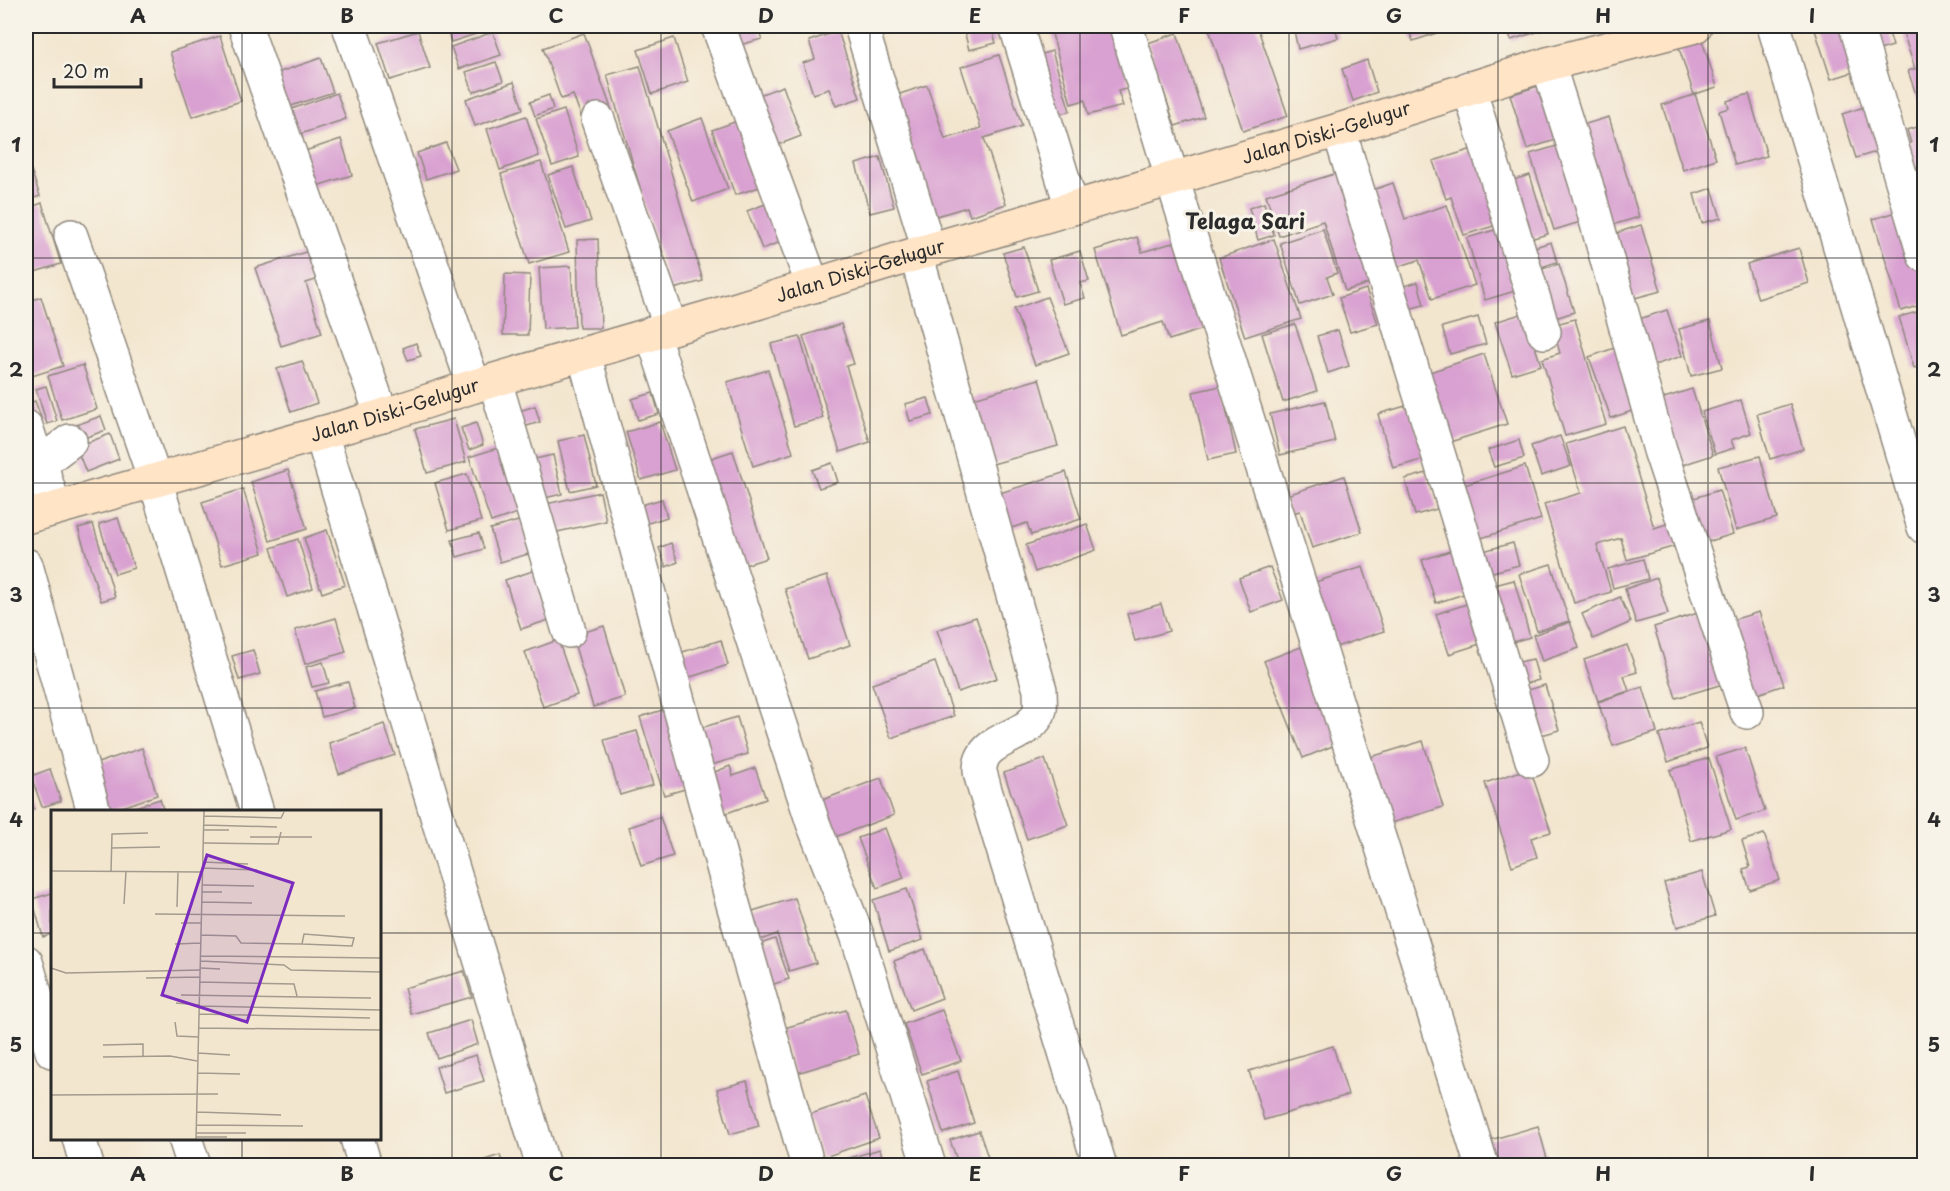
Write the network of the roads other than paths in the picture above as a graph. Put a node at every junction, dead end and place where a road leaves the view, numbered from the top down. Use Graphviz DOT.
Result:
graph roads {
  1 [pos="245,26"];
  2 [pos="349,26"];
  3 [pos="718,26"];
  4 [pos="861,26"];
  5 [pos="1016,26"];
  6 [pos="1126,26"];
  7 [pos="1695,26"];
  8 [pos="1774,26"];
  9 [pos="1856,26"];
  10 [pos="1548,64"];
  11 [pos="1469,88"];
  12 [pos="598,120"];
  13 [pos="1339,130"];
  14 [pos="1172,178"];
  15 [pos="1072,208"];
  16 [pos="71,236"];
  17 [pos="923,252"];
  18 [pos="1924,255"];
  19 [pos="813,286"];
  20 [pos="661,331"];
  21 [pos="1544,332"];
  22 [pos="584,354"];
  23 [pos="485,383"];
  24 [pos="382,416"];
  25 [pos="26,427"];
  26 [pos="321,433"];
  27 [pos="70,441"];
  28 [pos="37,471"];
  29 [pos="155,480"];
  30 [pos="34,512"];
  31 [pos="1924,527"];
  32 [pos="26,565"];
  33 [pos="569,631"];
  34 [pos="1747,712"];
  35 [pos="1532,760"];
  36 [pos="93,810"];
  37 [pos="256,810"];
  38 [pos="26,962"];
  39 [pos="51,1048"];
  40 [pos="80,1140"];
  41 [pos="186,1140"];
  42 [pos="358,1140"];
  43 [pos="87,1166"];
  44 [pos="194,1166"];
  45 [pos="365,1166"];
  46 [pos="543,1166"];
  47 [pos="808,1166"];
  48 [pos="929,1166"];
  49 [pos="1100,1166"];
  50 [pos="1482,1166"];
  1 -- 24 [label="street"];
  2 -- 23 [label="street"];
  3 -- 19 [label="street"];
  4 -- 17 [label="street"];
  5 -- 15 [label="street"];
  6 -- 14 [label="street"];
  7 -- 10 [label="main road, Jalan Diski–Gelugur"];
  8 -- 31 [label="street"];
  9 -- 18 [label="street"];
  10 -- 11 [label="main road, Jalan Diski–Gelugur"];
  10 -- 34 [label="street"];
  11 -- 13 [label="main road, Jalan Diski–Gelugur"];
  11 -- 21 [label="street"];
  12 -- 20 [label="street"];
  13 -- 14 [label="main road, Jalan Diski–Gelugur"];
  13 -- 35 [label="street"];
  14 -- 15 [label="main road, Jalan Diski–Gelugur"];
  14 -- 50 [label="street"];
  15 -- 17 [label="main road, Jalan Diski–Gelugur"];
  16 -- 29 [label="street"];
  17 -- 19 [label="main road, Jalan Diski–Gelugur"];
  17 -- 49 [label="street"];
  19 -- 20 [label="main road, Jalan Diski–Gelugur"];
  20 -- 22 [label="main road, Jalan Diski–Gelugur"];
  20 -- 48 [label="street"];
  22 -- 23 [label="main road, Jalan Diski–Gelugur"];
  22 -- 47 [label="street"];
  23 -- 24 [label="main road, Jalan Diski–Gelugur"];
  23 -- 33 [label="street"];
  24 -- 26 [label="main road, Jalan Diski–Gelugur"];
  25 -- 28 [label="street"];
  26 -- 29 [label="main road, Jalan Diski–Gelugur"];
  26 -- 46 [label="street"];
  27 -- 28 [label="street"];
  28 -- 30 [label="street"];
  29 -- 30 [label="main road, Jalan Diski–Gelugur"];
  29 -- 37 [label="street"];
  32 -- 36 [label="street"];
  38 -- 39 [label="street"];
  40 -- 43 [label="street"];
  41 -- 44 [label="street"];
  42 -- 45 [label="street"];
}
